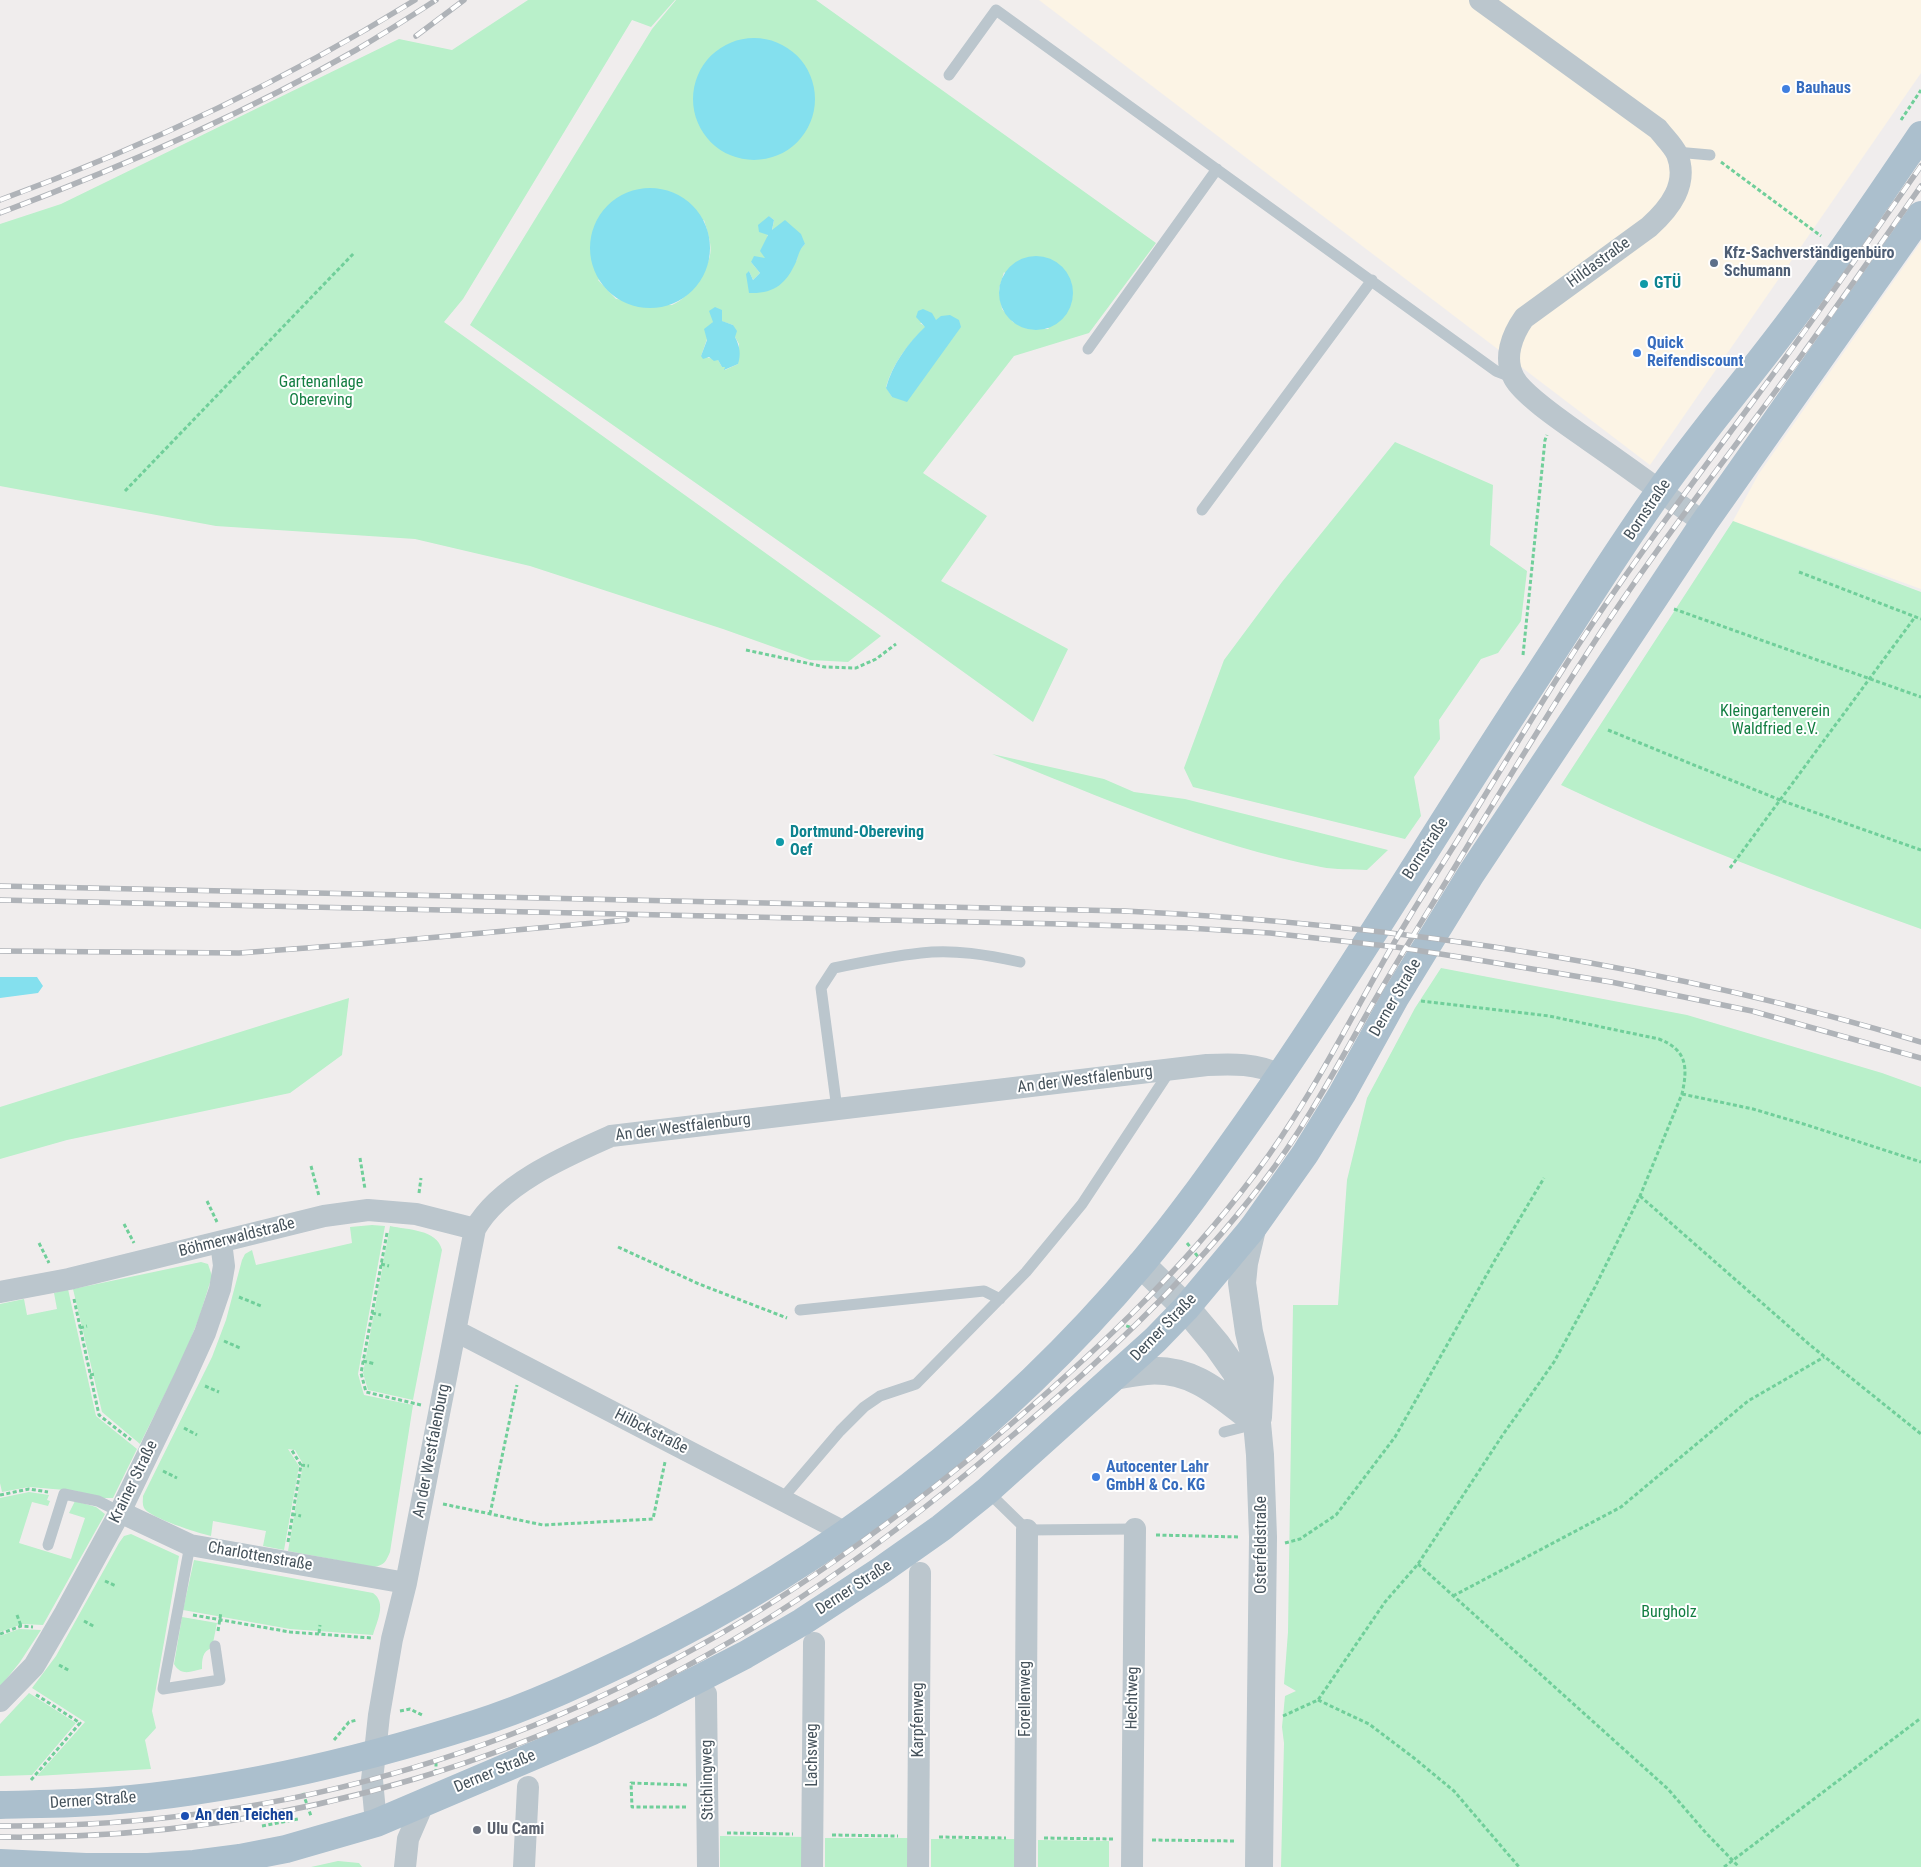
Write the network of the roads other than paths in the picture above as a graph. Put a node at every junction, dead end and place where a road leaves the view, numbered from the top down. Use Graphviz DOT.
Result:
graph roads {
  1 [pos="1480,0"];
  2 [pos="949,75"];
  3 [pos="1921,135"];
  4 [pos="1676,152"];
  5 [pos="1710,154"];
  6 [pos="1217,169"];
  7 [pos="1921,215"];
  8 [pos="1372,280"];
  9 [pos="1088,349"];
  10 [pos="1514,378"];
  11 [pos="1660,490"];
  12 [pos="1202,510"];
  13 [pos="1704,523"];
  14 [pos="1394,900"];
  15 [pos="1020,962"];
  16 [pos="1171,1069"];
  17 [pos="1280,1076"];
  18 [pos="837,1109"];
  19 [pos="475,1229"];
  20 [pos="1252,1229"];
  21 [pos="221,1242"];
  22 [pos="1142,1264"];
  23 [pos="0,1292"];
  24 [pos="1000,1299"];
  25 [pos="1186,1308"];
  26 [pos="800,1310"];
  27 [pos="456,1331"];
  28 [pos="1115,1376"];
  29 [pos="1257,1423"];
  30 [pos="1224,1432"];
  31 [pos="987,1491"];
  32 [pos="782,1500"];
  33 [pos="120,1512"];
  34 [pos="1027,1530"];
  35 [pos="1135,1530"];
  36 [pos="846,1533"];
  37 [pos="48,1545"];
  38 [pos="190,1545"];
  39 [pos="920,1573"];
  40 [pos="406,1583"];
  41 [pos="814,1644"];
  42 [pos="215,1646"];
  43 [pos="706,1694"];
  44 [pos="0,1702"];
  45 [pos="374,1755"];
  46 [pos="528,1786"];
  47 [pos="424,1802"];
  48 [pos="0,1805"];
  49 [pos="376,1823"];
  50 [pos="1259,1854"];
  51 [pos="0,1863"];
  52 [pos="405,1867"];
  53 [pos="524,1867"];
  54 [pos="708,1867"];
  55 [pos="812,1867"];
  56 [pos="918,1867"];
  57 [pos="1025,1867"];
  58 [pos="1132,1867"];
  1 -- 4 [label="street, Hildastraße"];
  2 -- 6 [label="lane"];
  3 -- 11 [label="main road, Bornstraße"];
  4 -- 5 [label="lane"];
  4 -- 10 [label="street, Hildastraße"];
  6 -- 8 [label="lane"];
  6 -- 9 [label="lane"];
  7 -- 13 [label="main road"];
  8 -- 10 [label="lane"];
  8 -- 12 [label="lane"];
  10 -- 11 [label="street"];
  11 -- 13 [label="street"];
  11 -- 14 [label="main road, Bornstraße"];
  13 -- 20 [label="main road, Derner Straße"];
  14 -- 17 [label="main road, Derner Straße"];
  15 -- 18 [label="lane"];
  16 -- 17 [label="street, An der Westfalenburg"];
  16 -- 18 [label="street, An der Westfalenburg"];
  16 -- 24 [label="lane"];
  17 -- 22 [label="main road, Derner Straße"];
  18 -- 19 [label="street, An der Westfalenburg"];
  19 -- 21 [label="street, Böhmerwaldstraße"];
  19 -- 27 [label="street, An der Westfalenburg"];
  20 -- 25 [label="main road, Derner Straße"];
  20 -- 29 [label="street"];
  21 -- 23 [label="street, Böhmerwaldstraße"];
  21 -- 33 [label="street, Krainer Straße"];
  22 -- 25 [label="street, Osterfeldstraße"];
  22 -- 36 [label="main road, Derner Straße"];
  24 -- 26 [label="lane"];
  24 -- 32 [label="lane"];
  25 -- 28 [label="main road, Derner Straße"];
  25 -- 29 [label="street, Osterfeldstraße"];
  27 -- 32 [label="street, Hilbckstraße"];
  27 -- 40 [label="street, An der Westfalenburg"];
  28 -- 29 [label="street"];
  28 -- 31 [label="main road, Derner Straße"];
  29 -- 30 [label="lane"];
  29 -- 50 [label="street, Osterfeldstraße"];
  31 -- 34 [label="lane"];
  31 -- 47 [label="main road, Derner Straße"];
  32 -- 36 [label="street, Hilbckstraße"];
  33 -- 37 [label="lane"];
  33 -- 38 [label="street, Charlottenstraße"];
  33 -- 44 [label="street, Krainer Straße"];
  34 -- 35 [label="lane"];
  34 -- 57 [label="street, Forellenweg"];
  35 -- 58 [label="street, Hechtweg"];
  36 -- 45 [label="main road, Derner Straße"];
  38 -- 40 [label="street, Charlottenstraße"];
  38 -- 42 [label="lane"];
  39 -- 56 [label="street, Karpfenweg"];
  40 -- 45 [label="street, An der Westfalenburg"];
  41 -- 55 [label="street, Lachsweg"];
  43 -- 54 [label="street, Stichlingweg"];
  45 -- 48 [label="main road, Derner Straße"];
  45 -- 49 [label="street, An der Westfalenburg"];
  46 -- 53 [label="street"];
  47 -- 49 [label="main road, Derner Straße"];
  47 -- 52 [label="street"];
  49 -- 51 [label="main road, Derner Straße"];
}
